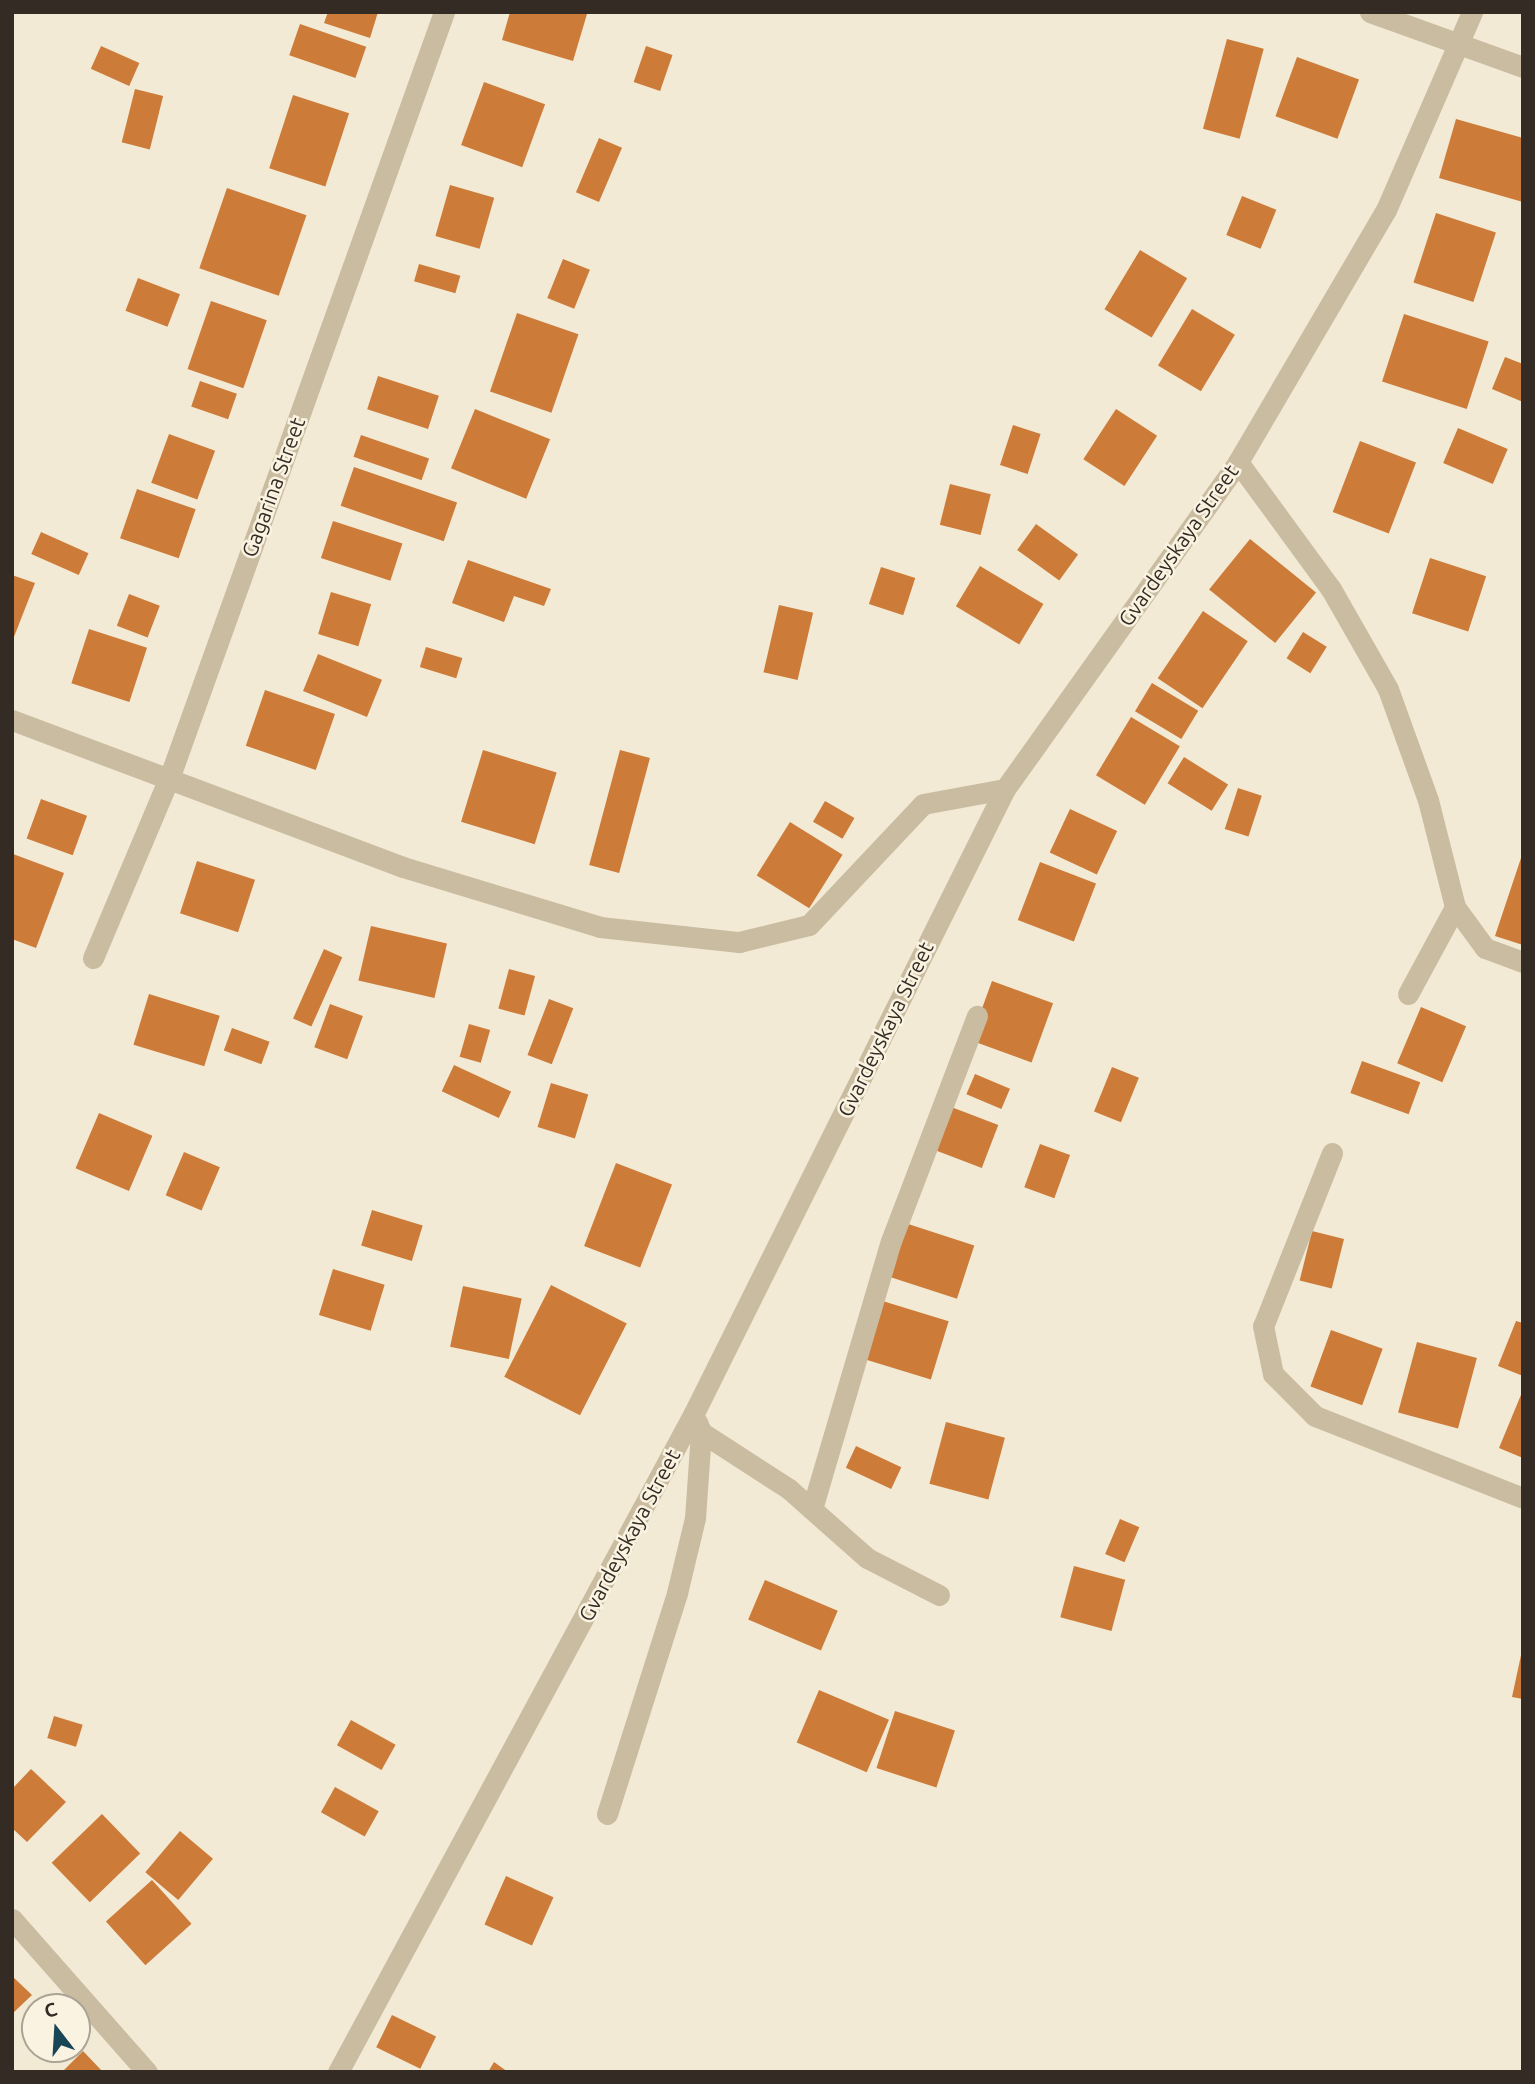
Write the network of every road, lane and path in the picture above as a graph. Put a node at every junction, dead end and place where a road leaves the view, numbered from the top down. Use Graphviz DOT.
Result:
graph roads {
  1 [pos="444,12"];
  2 [pos="1370,12"];
  3 [pos="1472,12"];
  4 [pos="1461,45"];
  5 [pos="1523,67"];
  6 [pos="1238,462"];
  7 [pos="12,720"];
  8 [pos="170,776"];
  9 [pos="1005,789"];
  10 [pos="1455,907"];
  11 [pos="93,958"];
  12 [pos="1523,962"];
  13 [pos="1408,994"];
  14 [pos="977,1016"];
  15 [pos="1332,1153"];
  16 [pos="698,1423"];
  17 [pos="1523,1498"];
  18 [pos="812,1509"];
  19 [pos="939,1595"];
  20 [pos="607,1814"];
  21 [pos="12,1919"];
  22 [pos="147,2072"];
  23 [pos="338,2072"];
  1 -- 8 [label="street, Gagarina Street"];
  2 -- 4 [label="street"];
  3 -- 4 [label="street, Gvardeyskaya Street"];
  4 -- 5 [label="street"];
  4 -- 6 [label="street, Gvardeyskaya Street"];
  6 -- 9 [label="street, Gvardeyskaya Street"];
  6 -- 10 [label="street"];
  7 -- 8 [label="street"];
  8 -- 9 [label="street"];
  8 -- 11 [label="street, Gagarina Street"];
  9 -- 16 [label="street, Gvardeyskaya Street"];
  10 -- 12 [label="street"];
  10 -- 13 [label="street"];
  14 -- 18 [label="street"];
  15 -- 17 [label="street"];
  16 -- 18 [label="street"];
  16 -- 20 [label="street"];
  16 -- 23 [label="street, Gvardeyskaya Street"];
  18 -- 19 [label="street"];
  21 -- 22 [label="street"];
}
